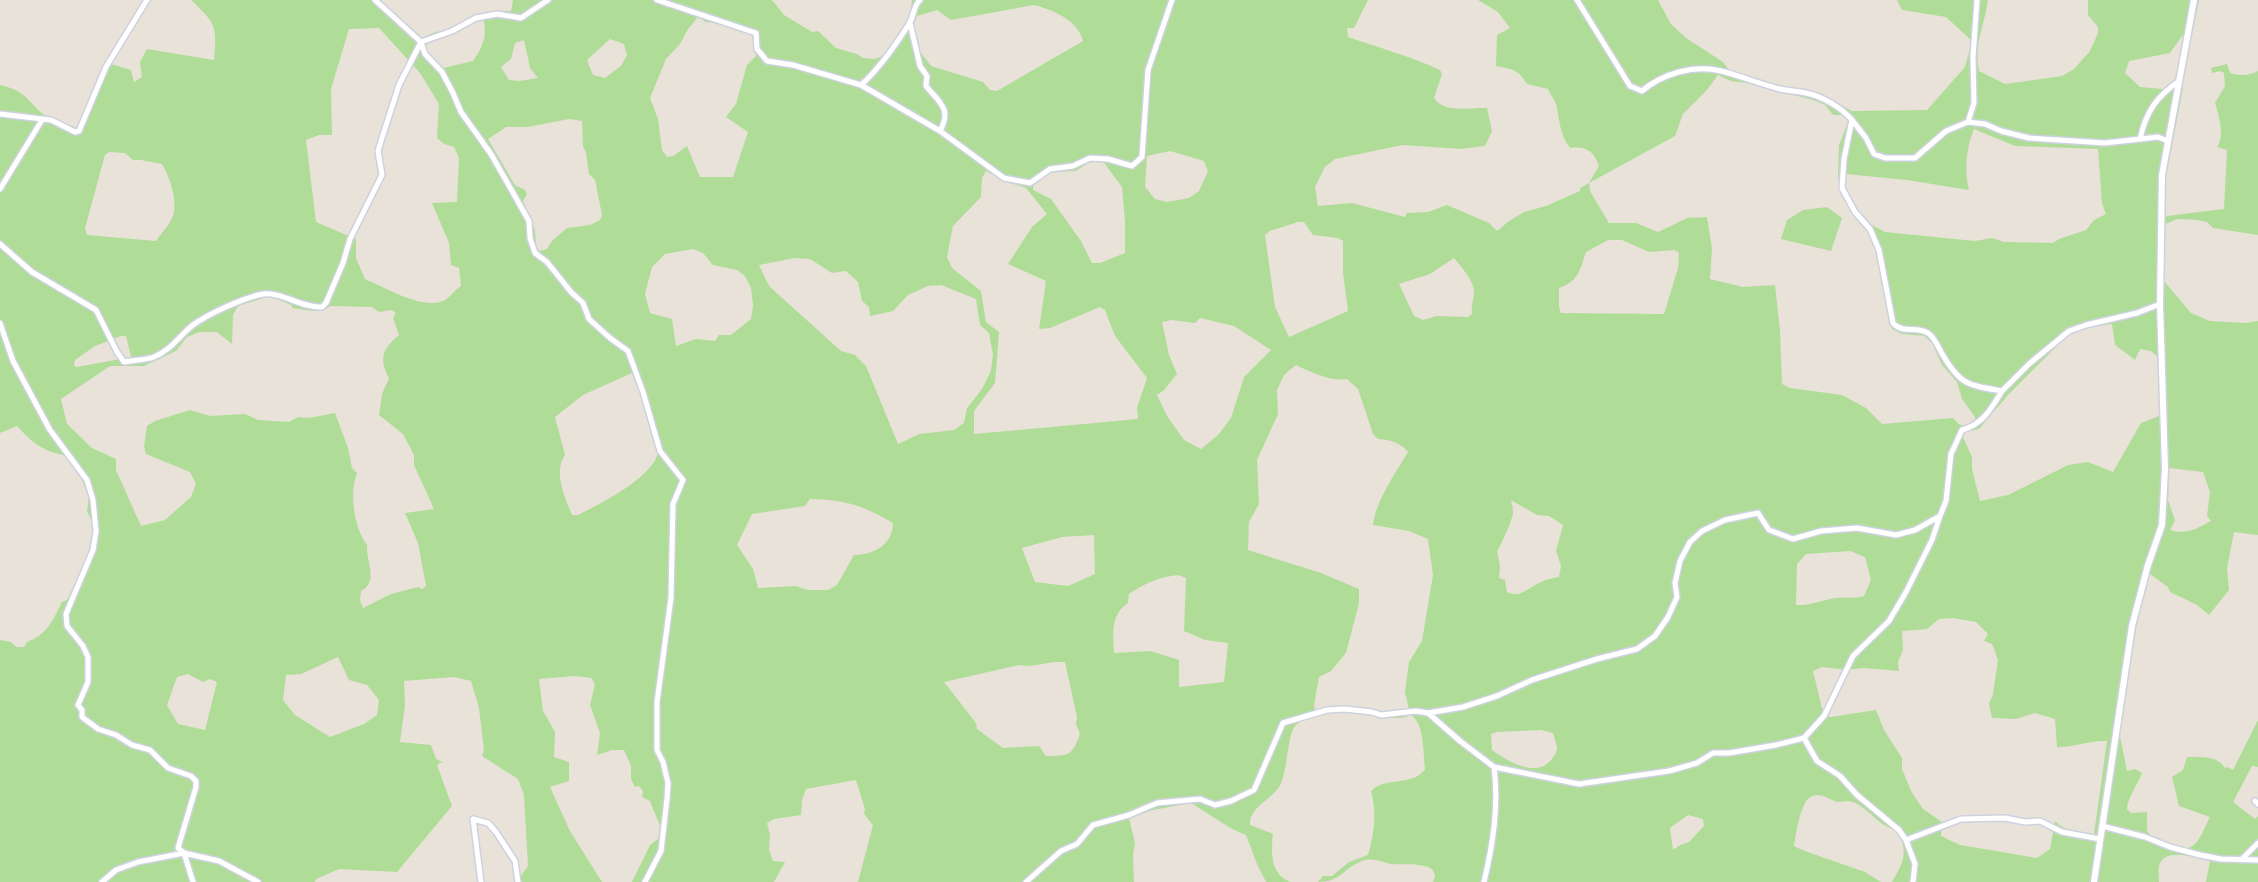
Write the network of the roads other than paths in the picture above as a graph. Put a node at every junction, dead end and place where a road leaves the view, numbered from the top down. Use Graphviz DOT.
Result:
graph roads {
  1 [pos="147,0"];
  2 [pos="375,0"];
  3 [pos="548,0"];
  4 [pos="657,0"];
  5 [pos="920,0"];
  6 [pos="1172,0"];
  7 [pos="1577,0"];
  8 [pos="1977,0"];
  9 [pos="2194,0"];
  10 [pos="910,23"];
  11 [pos="421,42"];
  12 [pos="2179,81"];
  13 [pos="860,85"];
  14 [pos="0,114"];
  15 [pos="42,120"];
  16 [pos="1852,120"];
  17 [pos="1968,122"];
  18 [pos="940,131"];
  19 [pos="2140,139"];
  20 [pos="2168,141"];
  21 [pos="0,190"];
  22 [pos="0,244"];
  23 [pos="2160,304"];
  24 [pos="0,323"];
  25 [pos="2002,391"];
  26 [pos="1940,516"];
  27 [pos="1428,713"];
  28 [pos="1804,738"];
  29 [pos="1494,767"];
  30 [pos="2102,826"];
  31 [pos="2100,839"];
  32 [pos="1906,840"];
  33 [pos="2258,843"];
  34 [pos="184,854"];
  35 [pos="2241,860"];
  36 [pos="2258,860"];
  37 [pos="102,882"];
  38 [pos="193,882"];
  39 [pos="258,882"];
  40 [pos="481,882"];
  41 [pos="518,882"];
  42 [pos="645,882"];
  43 [pos="1026,882"];
  44 [pos="1484,882"];
  45 [pos="1913,882"];
  46 [pos="2094,882"];
  1 -- 15 [label="street"];
  2 -- 11 [label="street"];
  3 -- 11 [label="street"];
  4 -- 13 [label="street"];
  5 -- 10 [label="street"];
  6 -- 18 [label="street"];
  7 -- 16 [label="street"];
  8 -- 17 [label="street"];
  9 -- 12 [label="street"];
  10 -- 13 [label="street"];
  10 -- 18 [label="street"];
  11 -- 22 [label="street"];
  11 -- 42 [label="street"];
  12 -- 19 [label="street"];
  12 -- 20 [label="street"];
  13 -- 18 [label="street"];
  14 -- 15 [label="street"];
  15 -- 21 [label="street"];
  16 -- 17 [label="street"];
  16 -- 25 [label="street"];
  17 -- 19 [label="street"];
  19 -- 20 [label="street"];
  20 -- 23 [label="street"];
  23 -- 25 [label="street"];
  23 -- 30 [label="street"];
  24 -- 34 [label="street"];
  25 -- 26 [label="street"];
  26 -- 27 [label="street"];
  26 -- 28 [label="street"];
  27 -- 29 [label="street"];
  27 -- 43 [label="street"];
  28 -- 29 [label="street"];
  28 -- 32 [label="street"];
  29 -- 44 [label="street"];
  30 -- 31 [label="street"];
  30 -- 35 [label="street"];
  31 -- 32 [label="street"];
  31 -- 46 [label="street"];
  32 -- 45 [label="street"];
  33 -- 35 [label="street"];
  34 -- 37 [label="street"];
  34 -- 38 [label="street"];
  34 -- 39 [label="street"];
  35 -- 36 [label="street"];
  40 -- 41 [label="street"];
}
